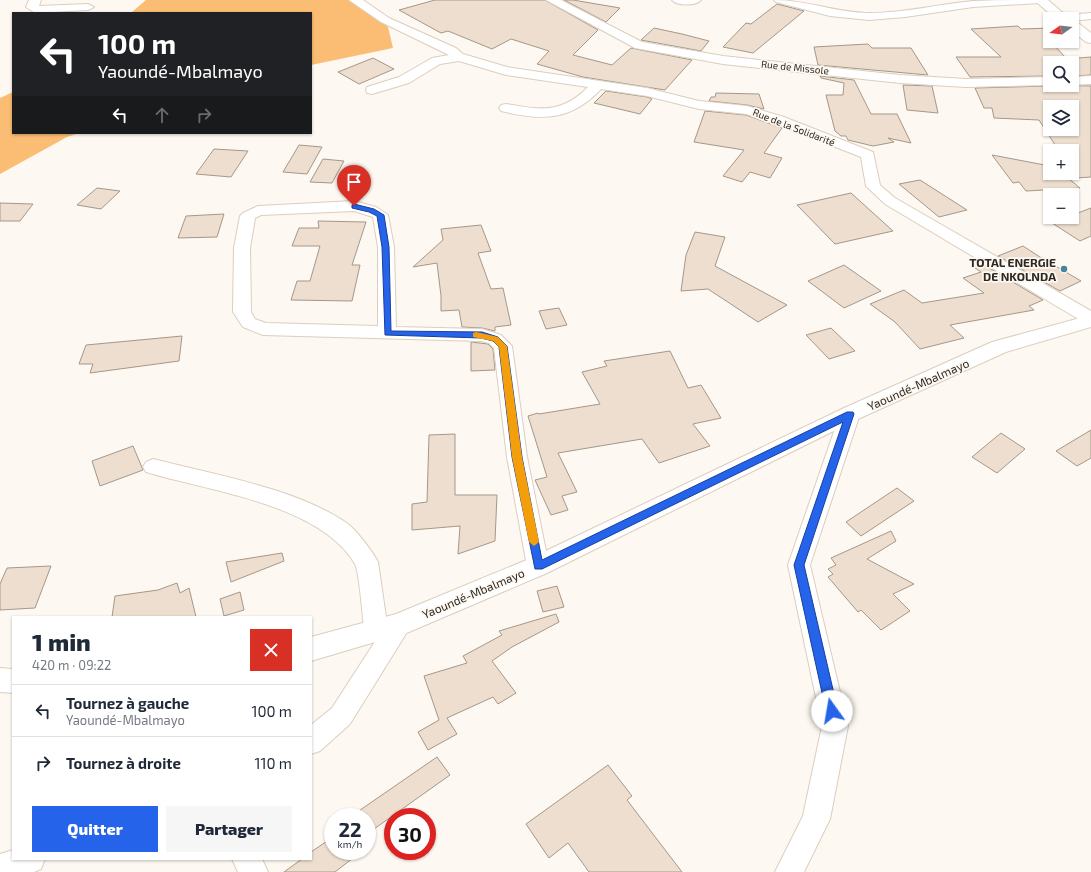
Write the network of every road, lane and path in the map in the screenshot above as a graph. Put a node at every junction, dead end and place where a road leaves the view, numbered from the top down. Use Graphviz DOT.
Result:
graph roads {
  1 [pos="35,0"];
  2 [pos="355,0"];
  3 [pos="552,0"];
  4 [pos="678,0"];
  5 [pos="695,0"];
  6 [pos="780,0"];
  7 [pos="1040,0"];
  8 [pos="88,7"];
  9 [pos="1055,12"];
  10 [pos="1091,16"];
  11 [pos="1079,18"];
  12 [pos="1079,30"];
  13 [pos="1091,39"];
  14 [pos="459,57"];
  15 [pos="1091,80"];
  16 [pos="1043,81"];
  17 [pos="1079,81"];
  18 [pos="598,84"];
  19 [pos="372,90"];
  20 [pos="506,108"];
  21 [pos="1091,320"];
  22 [pos="387,333"];
  23 [pos="850,414"];
  24 [pos="153,467"];
  25 [pos="538,566"];
  26 [pos="400,624"];
  27 [pos="376,630"];
  28 [pos="312,649"];
  29 [pos="0,680"];
  30 [pos="12,681"];
  31 [pos="312,741"];
  32 [pos="28,860"];
  33 [pos="247,860"];
  34 [pos="0,868"];
  35 [pos="254,872"];
  36 [pos="789,872"];
  1 -- 8 [label="street"];
  2 -- 14 [label="street"];
  3 -- 16 [label="street, Rue de Missole"];
  4 -- 5 [label="street"];
  6 -- 7 [label="street"];
  7 -- 9 [label="main road"];
  10 -- 11 [label="street"];
  12 -- 13 [label="main road"];
  14 -- 18 [label="street, Rue de la Solidarité"];
  14 -- 19 [label="street, Rue de la Solidarité"];
  15 -- 17 [label="street"];
  18 -- 20 [label="street"];
  18 -- 21 [label="street, Rue de la Solidarité"];
  21 -- 23 [label="main road, Yaoundé-Mbalmayo"];
  22 -- 22 [label="street"];
  22 -- 25 [label="street"];
  23 -- 25 [label="main road, Yaoundé-Mbalmayo"];
  23 -- 36 [label="street"];
  24 -- 27 [label="street"];
  25 -- 26 [label="main road, Yaoundé-Mbalmayo"];
  26 -- 27 [label="main road, Yaoundé-Mbalmayo"];
  26 -- 31 [label="street"];
  27 -- 28 [label="main road, Yaoundé-Mbalmayo"];
  29 -- 30 [label="main road"];
  32 -- 34 [label="street"];
  33 -- 35 [label="street"];
}
